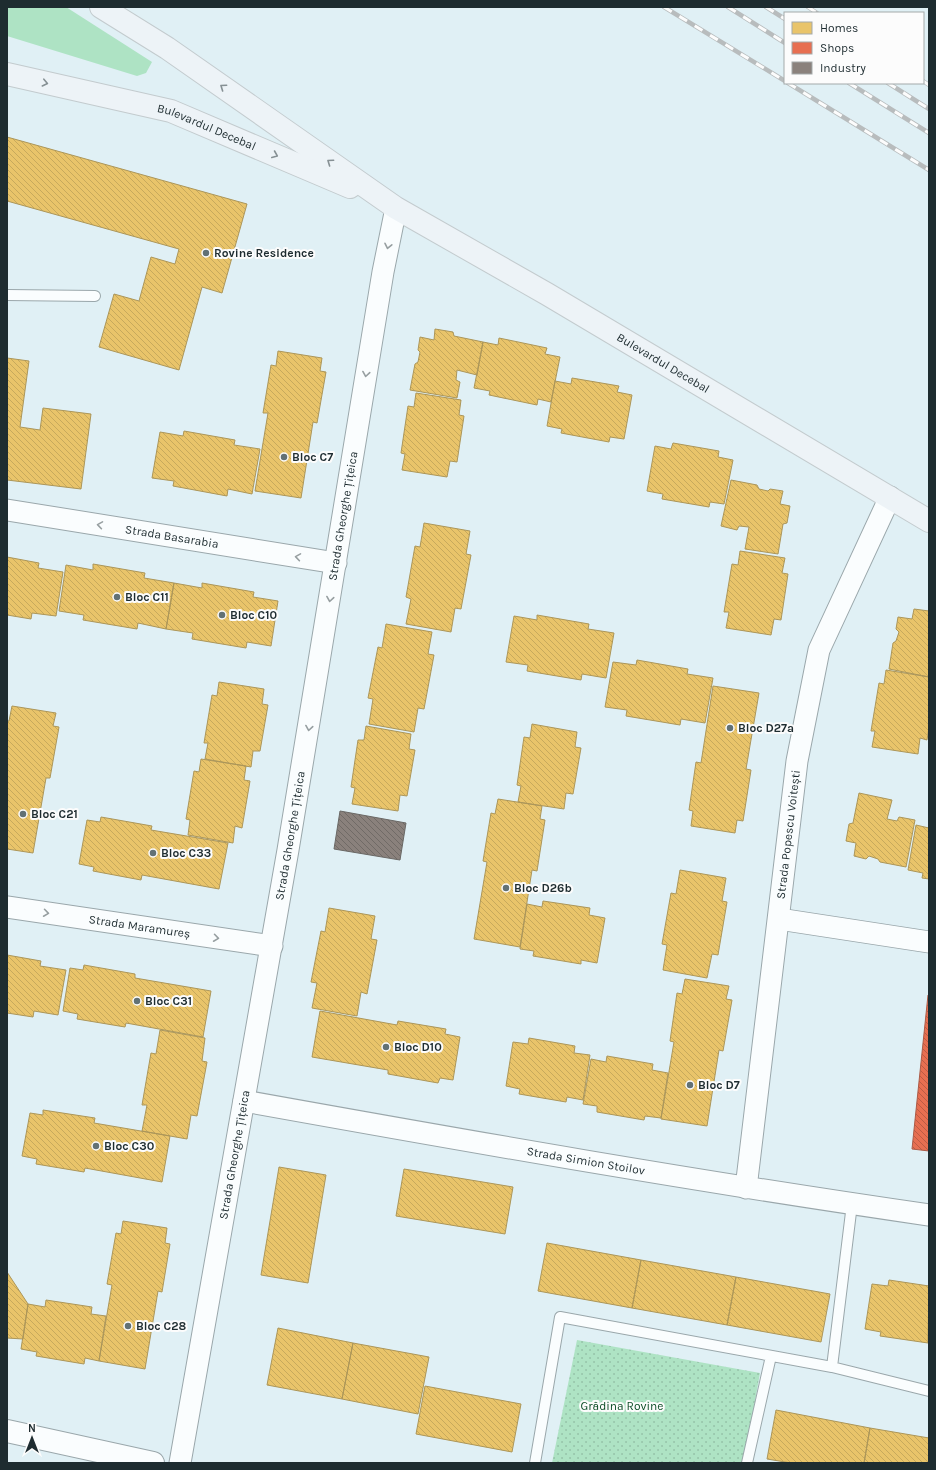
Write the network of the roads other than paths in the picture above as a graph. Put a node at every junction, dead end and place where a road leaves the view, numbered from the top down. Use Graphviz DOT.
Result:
graph roads {
  1 [pos="101,7"];
  2 [pos="7,74"];
  3 [pos="396,208"];
  4 [pos="7,295"];
  5 [pos="95,296"];
  6 [pos="890,496"];
  7 [pos="7,510"];
  8 [pos="929,521"];
  9 [pos="336,563"];
  10 [pos="7,907"];
  11 [pos="779,919"];
  12 [pos="929,942"];
  13 [pos="272,946"];
  14 [pos="244,1101"];
  15 [pos="746,1188"];
  16 [pos="852,1204"];
  17 [pos="929,1216"];
  18 [pos="771,1356"];
  19 [pos="832,1367"];
  20 [pos="929,1391"];
  21 [pos="7,1431"];
  22 [pos="153,1463"];
  23 [pos="180,1463"];
  24 [pos="534,1463"];
  25 [pos="748,1463"];
  3 -- 1 [label="main road, Bulevardul Decebal, one-way"];
  2 -- 3 [label="main road, Bulevardul Decebal, one-way"];
  3 -- 6 [label="main road, Bulevardul Decebal"];
  3 -- 9 [label="street, Strada Gheorghe Țițeica, one-way"];
  4 -- 5 [label="lane"];
  6 -- 8 [label="main road, Bulevardul Decebal"];
  6 -- 11 [label="street, Strada Popescu Voitești"];
  9 -- 7 [label="street, Strada Basarabia, one-way"];
  9 -- 13 [label="street, Strada Gheorghe Țițeica, one-way"];
  10 -- 13 [label="street, Strada Maramureș, one-way"];
  11 -- 12 [label="street"];
  11 -- 15 [label="street, Strada Popescu Voitești"];
  13 -- 14 [label="street, Strada Gheorghe Țițeica"];
  14 -- 15 [label="street, Strada Simion Stoilov"];
  14 -- 23 [label="street, Strada Gheorghe Țițeica"];
  15 -- 16 [label="street, Strada Simion Stoilov"];
  16 -- 17 [label="street, Strada Simion Stoilov"];
  16 -- 19 [label="lane"];
  18 -- 19 [label="lane"];
  18 -- 24 [label="lane"];
  18 -- 25 [label="lane"];
  19 -- 20 [label="lane"];
  21 -- 22 [label="street"];
}
